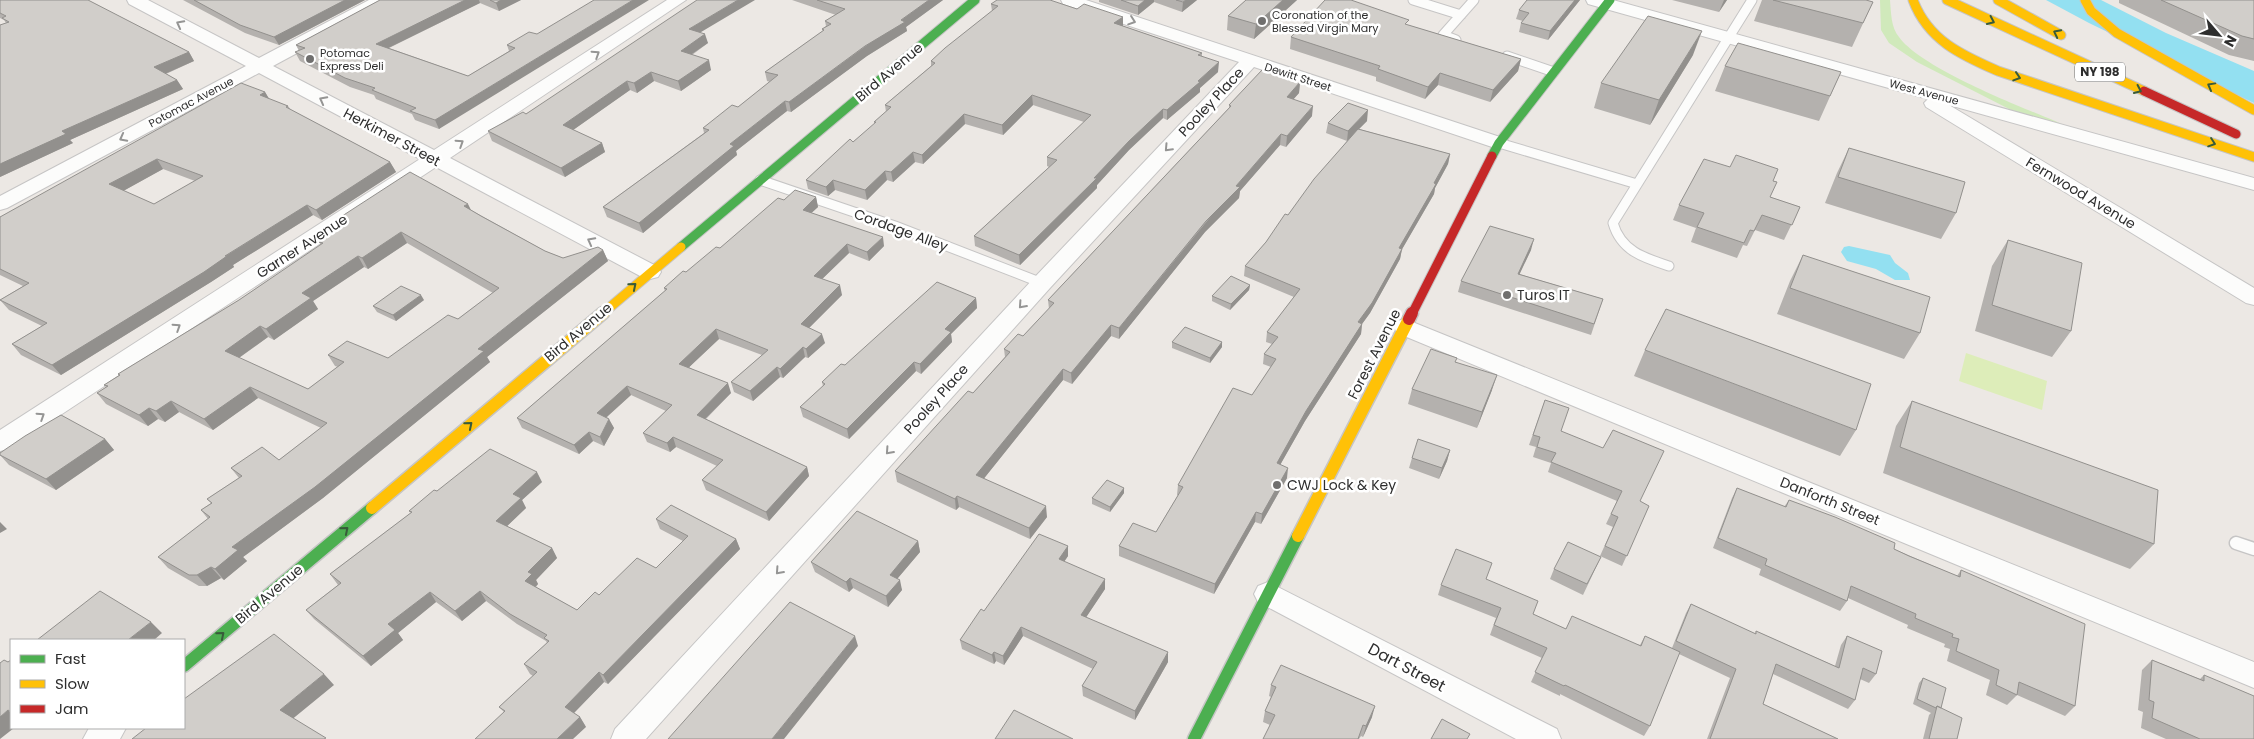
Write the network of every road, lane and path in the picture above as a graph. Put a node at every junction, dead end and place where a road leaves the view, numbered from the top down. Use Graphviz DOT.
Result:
graph roads {
  1 [pos="135,0"];
  2 [pos="382,0"];
  3 [pos="678,0"];
  4 [pos="975,0"];
  5 [pos="1069,0"];
  6 [pos="1412,0"];
  7 [pos="1474,0"];
  8 [pos="1752,0"];
  9 [pos="1913,0"];
  10 [pos="1947,0"];
  11 [pos="1998,0"];
  12 [pos="2085,0"];
  13 [pos="1604,1"];
  14 [pos="1461,15"];
  15 [pos="1729,38"];
  16 [pos="2076,42"];
  17 [pos="1469,44"];
  18 [pos="1495,52"];
  19 [pos="1250,61"];
  20 [pos="259,66"];
  21 [pos="1554,72"];
  22 [pos="1908,88"];
  23 [pos="2254,110"];
  24 [pos="2245,138"];
  25 [pos="1499,143"];
  26 [pos="2254,157"];
  27 [pos="435,159"];
  28 [pos="760,180"];
  29 [pos="1637,184"];
  30 [pos="2254,184"];
  31 [pos="0,204"];
  32 [pos="1670,266"];
  33 [pos="650,272"];
  34 [pos="1042,283"];
  35 [pos="2254,298"];
  36 [pos="1405,327"];
  37 [pos="0,442"];
  38 [pos="2236,543"];
  39 [pos="2254,549"];
  40 [pos="1268,594"];
  41 [pos="185,665"];
  42 [pos="2254,675"];
  43 [pos="110,729"];
  44 [pos="98,739"];
  45 [pos="626,739"];
  46 [pos="1194,739"];
  47 [pos="1546,739"];
  20 -- 1 [label="street, Herkimer Street, one-way"];
  2 -- 20 [label="street, Potomac Avenue"];
  27 -- 3 [label="street, Garner Avenue, one-way"];
  4 -- 28 [label="main road, Bird Avenue"];
  5 -- 19 [label="street, Dewitt Street, one-way"];
  6 -- 14 [label="lane"];
  7 -- 14 [label="lane"];
  8 -- 15 [label="lane"];
  9 -- 26 [label="main road, one-way"];
  10 -- 24 [label="main road, NY 198, one-way"];
  16 -- 11 [label="main road, NY 198, one-way"];
  23 -- 12 [label="main road, one-way"];
  13 -- 15 [label="street, West Avenue"];
  13 -- 21 [label="main road, Forest Avenue"];
  14 -- 17 [label="lane"];
  15 -- 22 [label="street, West Avenue"];
  15 -- 29 [label="lane"];
  18 -- 21 [label="lane"];
  19 -- 25 [label="street, Dewitt Street"];
  19 -- 34 [label="street, Pooley Place, one-way"];
  27 -- 20 [label="street, Herkimer Street, one-way"];
  20 -- 31 [label="street, Potomac Avenue, one-way"];
  21 -- 25 [label="main road, Forest Avenue"];
  22 -- 30 [label="street, West Avenue"];
  22 -- 35 [label="street, Fernwood Avenue"];
  25 -- 29 [label="lane"];
  25 -- 36 [label="main road, Forest Avenue"];
  33 -- 27 [label="street, Herkimer Street, one-way"];
  37 -- 27 [label="street, Garner Avenue, one-way"];
  28 -- 33 [label="main road, Bird Avenue"];
  28 -- 34 [label="lane, Cordage Alley"];
  29 -- 32 [label="lane"];
  41 -- 33 [label="main road, Bird Avenue, one-way"];
  34 -- 45 [label="street, Pooley Place, one-way"];
  36 -- 40 [label="main road, Forest Avenue"];
  36 -- 42 [label="street, Danforth Street"];
  38 -- 39 [label="lane"];
  40 -- 46 [label="main road, Forest Avenue"];
  40 -- 47 [label="street, Dart Street"];
  43 -- 44 [label="street"];
}
